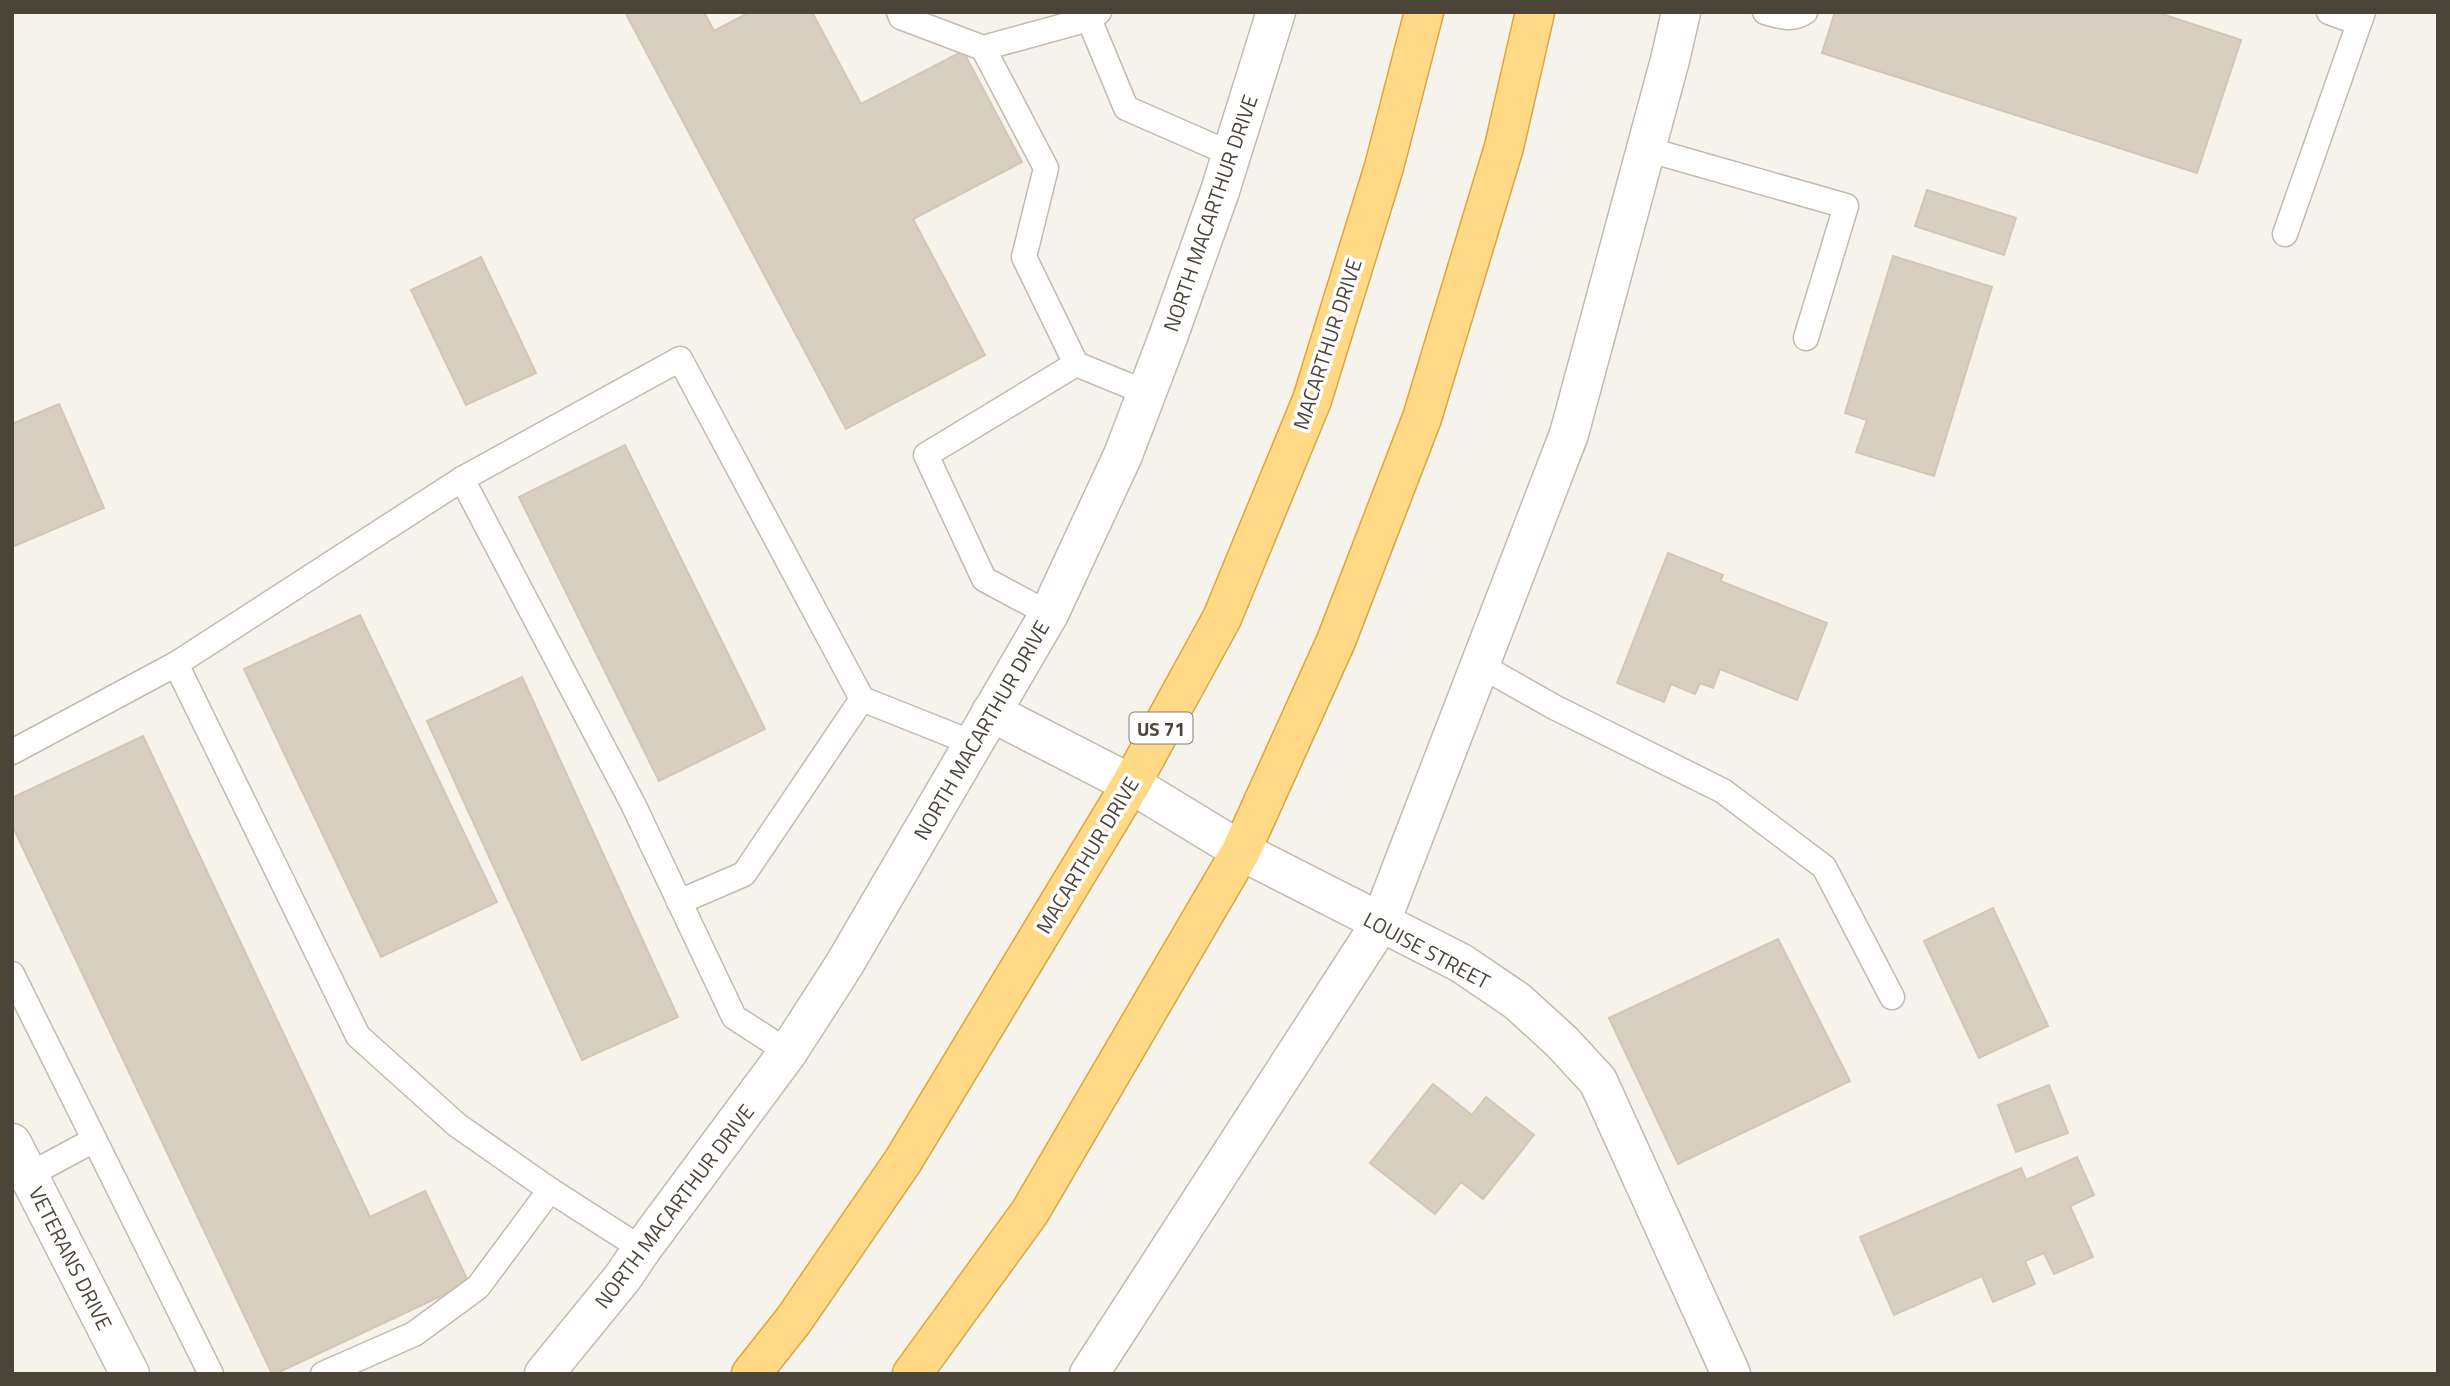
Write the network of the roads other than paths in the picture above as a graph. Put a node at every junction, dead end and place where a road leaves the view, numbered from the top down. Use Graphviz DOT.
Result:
graph roads {
  1 [pos="899,12"];
  2 [pos="1276,12"];
  3 [pos="1424,12"];
  4 [pos="1535,12"];
  5 [pos="1681,12"];
  6 [pos="1765,12"];
  7 [pos="1805,12"];
  8 [pos="2329,12"];
  9 [pos="1094,15"];
  10 [pos="2361,17"];
  11 [pos="983,48"];
  12 [pos="1646,149"];
  13 [pos="1231,154"];
  14 [pos="2286,233"];
  15 [pos="1807,338"];
  16 [pos="1076,365"];
  17 [pos="1147,393"];
  18 [pos="462,479"];
  19 [pos="1049,614"];
  20 [pos="176,664"];
  21 [pos="1480,664"];
  22 [pos="862,699"];
  23 [pos="983,728"];
  24 [pos="12,752"];
  25 [pos="1131,784"];
  26 [pos="1241,851"];
  27 [pos="679,902"];
  28 [pos="1380,924"];
  29 [pos="12,974"];
  30 [pos="1892,997"];
  31 [pos="788,1052"];
  32 [pos="94,1140"];
  33 [pos="20,1159"];
  34 [pos="550,1190"];
  35 [pos="642,1249"];
  36 [pos="130,1374"];
  37 [pos="211,1374"];
  38 [pos="323,1374"];
  39 [pos="544,1374"];
  40 [pos="751,1374"];
  41 [pos="912,1374"];
  42 [pos="1089,1374"];
  43 [pos="1731,1374"];
  1 -- 11 [label="lane"];
  2 -- 13 [label="street, NORTH MACARTHUR DRIVE"];
  3 -- 25 [label="highway, MACARTHUR DRIVE / US 71"];
  4 -- 26 [label="highway"];
  5 -- 12 [label="street"];
  6 -- 7 [label="lane"];
  8 -- 10 [label="lane"];
  9 -- 11 [label="lane"];
  9 -- 13 [label="lane"];
  10 -- 14 [label="lane"];
  11 -- 16 [label="lane"];
  12 -- 15 [label="lane"];
  12 -- 21 [label="street"];
  13 -- 17 [label="street, NORTH MACARTHUR DRIVE"];
  16 -- 17 [label="lane"];
  16 -- 19 [label="lane"];
  17 -- 19 [label="street, NORTH MACARTHUR DRIVE"];
  18 -- 20 [label="lane"];
  18 -- 22 [label="lane"];
  18 -- 27 [label="lane"];
  19 -- 23 [label="street, NORTH MACARTHUR DRIVE"];
  20 -- 24 [label="lane"];
  20 -- 34 [label="lane"];
  21 -- 28 [label="street"];
  21 -- 30 [label="lane"];
  22 -- 23 [label="lane"];
  22 -- 27 [label="lane"];
  23 -- 25 [label="street, LOUISE STREET"];
  23 -- 31 [label="street, NORTH MACARTHUR DRIVE"];
  25 -- 26 [label="street, LOUISE STREET"];
  25 -- 40 [label="highway, MACARTHUR DRIVE / US 71"];
  26 -- 28 [label="street, LOUISE STREET"];
  26 -- 41 [label="highway"];
  27 -- 31 [label="lane"];
  28 -- 42 [label="street"];
  28 -- 43 [label="street, LOUISE STREET"];
  29 -- 32 [label="lane"];
  31 -- 35 [label="street, NORTH MACARTHUR DRIVE"];
  32 -- 33 [label="lane"];
  32 -- 37 [label="lane"];
  33 -- 36 [label="street, VETERANS DRIVE"];
  34 -- 35 [label="lane"];
  34 -- 38 [label="lane"];
  35 -- 39 [label="street, NORTH MACARTHUR DRIVE"];
}
